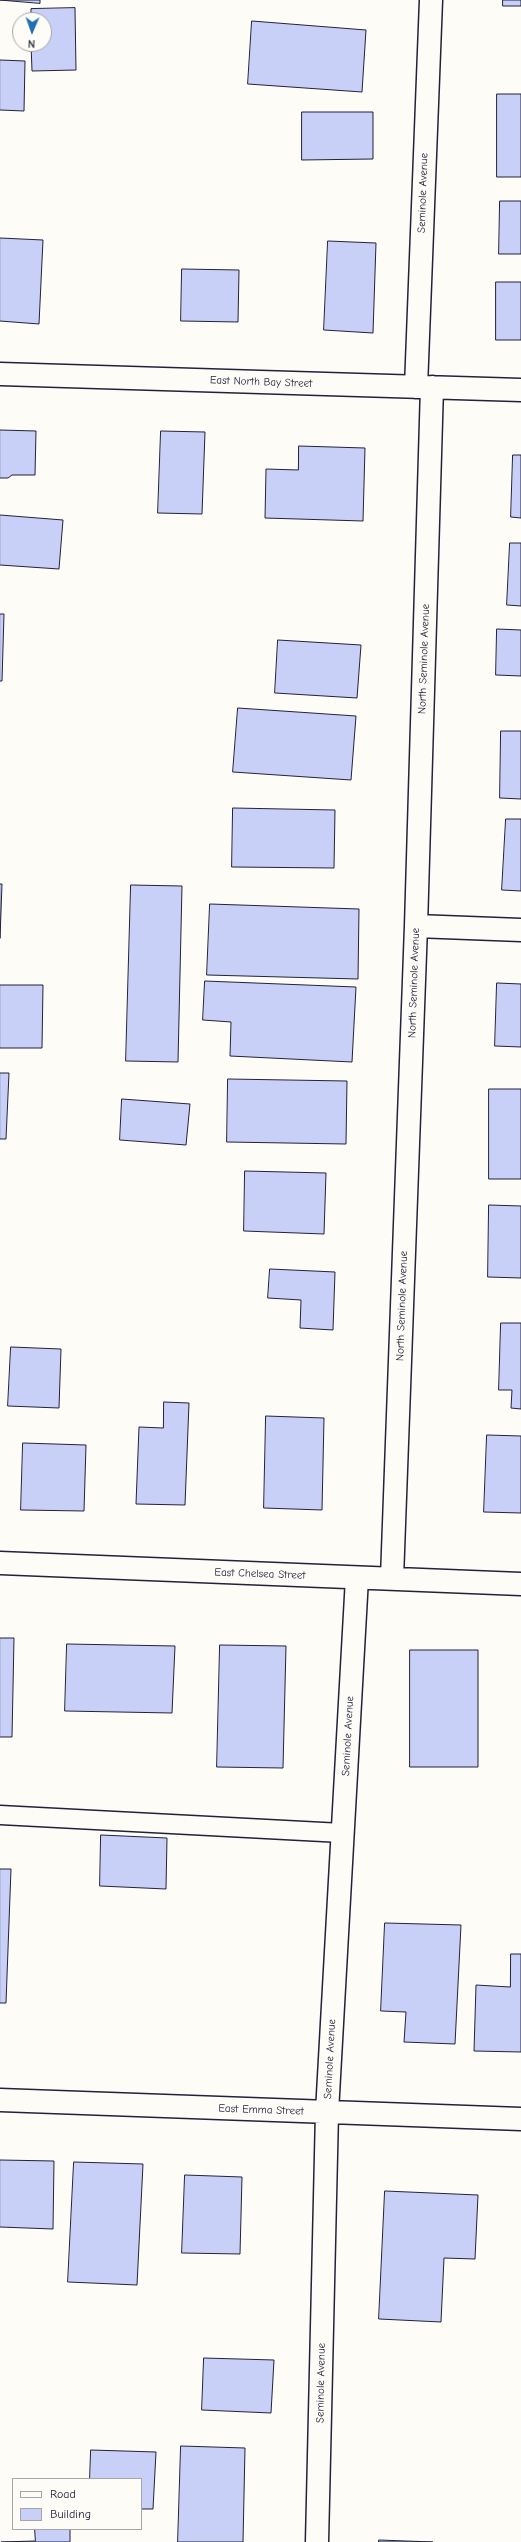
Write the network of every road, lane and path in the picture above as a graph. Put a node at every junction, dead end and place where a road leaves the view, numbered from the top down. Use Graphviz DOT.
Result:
graph roads {
  1 [pos="431,0"];
  2 [pos="0,374"];
  3 [pos="424,387"];
  4 [pos="521,390"];
  5 [pos="416,926"];
  6 [pos="521,930"];
  7 [pos="0,1563"];
  8 [pos="357,1578"];
  9 [pos="392,1578"];
  10 [pos="521,1584"];
  11 [pos="0,1815"];
  12 [pos="342,1833"];
  13 [pos="0,2100"];
  14 [pos="327,2112"];
  15 [pos="521,2120"];
  16 [pos="317,2542"];
  1 -- 3 [label="street, Seminole Avenue"];
  2 -- 3 [label="street, East North Bay Street"];
  3 -- 4 [label="street, East North Bay Street"];
  3 -- 5 [label="street, North Seminole Avenue"];
  5 -- 6 [label="street"];
  5 -- 9 [label="street, North Seminole Avenue"];
  7 -- 8 [label="street, East Chelsea Street"];
  8 -- 9 [label="street, East Chelsea Street"];
  8 -- 12 [label="street, Seminole Avenue"];
  9 -- 10 [label="street, East Chelsea Street"];
  11 -- 12 [label="lane"];
  12 -- 14 [label="street, Seminole Avenue"];
  13 -- 14 [label="street, East Emma Street"];
  14 -- 15 [label="street, East Emma Street"];
  14 -- 16 [label="street, Seminole Avenue"];
}
